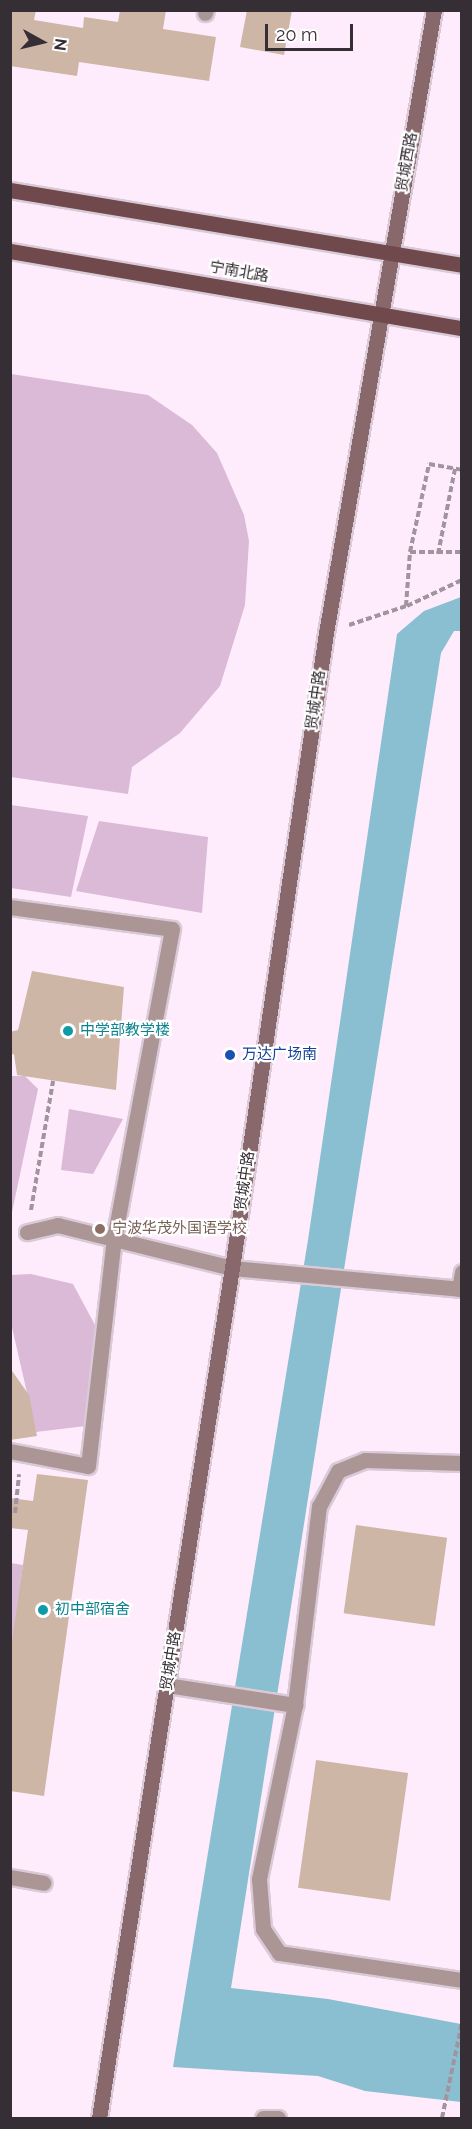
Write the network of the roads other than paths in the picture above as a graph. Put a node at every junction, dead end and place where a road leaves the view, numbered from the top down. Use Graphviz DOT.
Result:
graph roads {
  1 [pos="434,10"];
  2 [pos="10,190"];
  3 [pos="10,251"];
  4 [pos="392,253"];
  5 [pos="462,265"];
  6 [pos="381,314"];
  7 [pos="462,328"];
  8 [pos="10,907"];
  9 [pos="27,1232"];
  10 [pos="114,1239"];
  11 [pos="232,1268"];
  12 [pos="462,1272"];
  13 [pos="460,1289"];
  14 [pos="16,1452"];
  15 [pos="462,1463"];
  16 [pos="167,1685"];
  17 [pos="295,1705"];
  18 [pos="10,1877"];
  19 [pos="43,1883"];
  20 [pos="462,1980"];
  21 [pos="99,2118"];
  22 [pos="263,2118"];
  23 [pos="278,2118"];
  1 -- 4 [label="main road, 贸城西路"];
  2 -- 4 [label="main road"];
  3 -- 6 [label="main road, 宁南北路"];
  4 -- 5 [label="main road"];
  4 -- 6 [label="main road, 贸城西路"];
  6 -- 7 [label="main road, 宁南北路"];
  6 -- 11 [label="main road, 贸城中路"];
  8 -- 10 [label="lane"];
  9 -- 10 [label="lane"];
  10 -- 11 [label="lane"];
  10 -- 14 [label="lane"];
  11 -- 13 [label="lane"];
  11 -- 16 [label="main road, 贸城中路"];
  12 -- 13 [label="lane"];
  15 -- 17 [label="lane"];
  16 -- 17 [label="lane"];
  16 -- 21 [label="main road, 贸城中路"];
  17 -- 20 [label="lane"];
  18 -- 19 [label="lane"];
  22 -- 23 [label="lane"];
}
